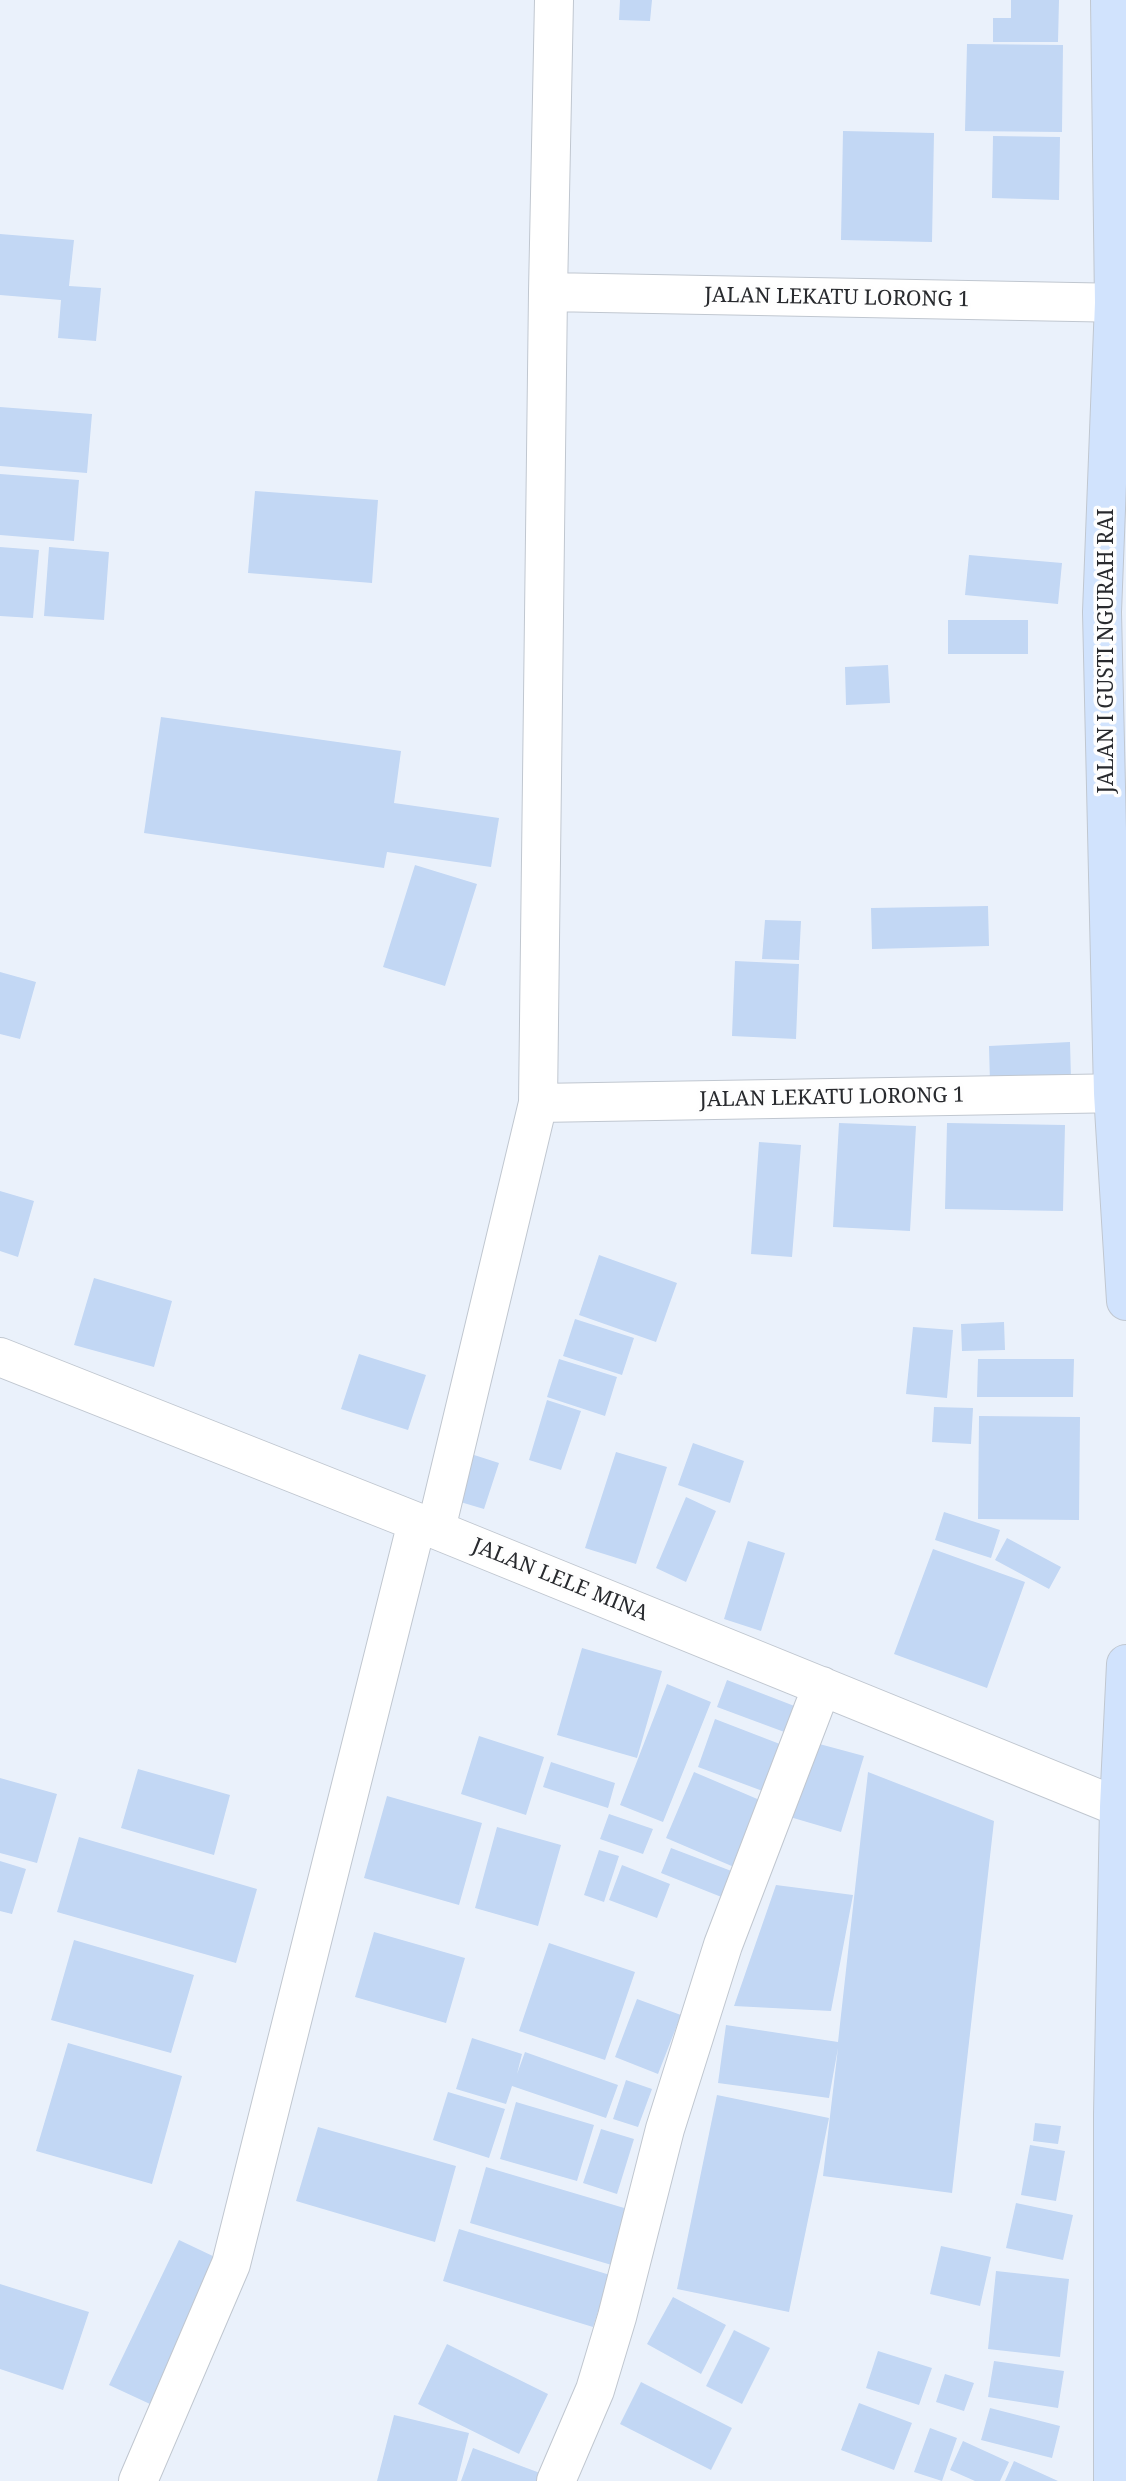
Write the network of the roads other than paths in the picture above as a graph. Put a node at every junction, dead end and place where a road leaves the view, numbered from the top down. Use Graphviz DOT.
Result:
graph roads {
  1 [pos="554,0"];
  2 [pos="1110,0"];
  3 [pos="548,292"];
  4 [pos="1120,303"];
  5 [pos="1120,1093"];
  6 [pos="538,1103"];
  7 [pos="1126,1301"];
  8 [pos="0,1357"];
  9 [pos="426,1525"];
  10 [pos="1126,1664"];
  11 [pos="822,1686"];
  12 [pos="1122,1808"];
  13 [pos="138,2481"];
  14 [pos="556,2481"];
  15 [pos="1113,2481"];
  1 -- 3 [label="street"];
  2 -- 4 [label="main road, JALAN I GUSTI NGURAH RAI"];
  3 -- 4 [label="street, JALAN LEKATU LORONG 1"];
  3 -- 6 [label="street"];
  4 -- 5 [label="main road, JALAN I GUSTI NGURAH RAI"];
  5 -- 6 [label="street, JALAN LEKATU LORONG 1"];
  5 -- 7 [label="main road, JALAN I GUSTI NGURAH RAI"];
  6 -- 9 [label="street"];
  8 -- 9 [label="street, JALAN LELE MINA"];
  9 -- 11 [label="street, JALAN LELE MINA"];
  9 -- 13 [label="street"];
  10 -- 12 [label="main road"];
  11 -- 12 [label="street, JALAN LELE MINA"];
  11 -- 14 [label="street"];
  12 -- 15 [label="main road"];
}
